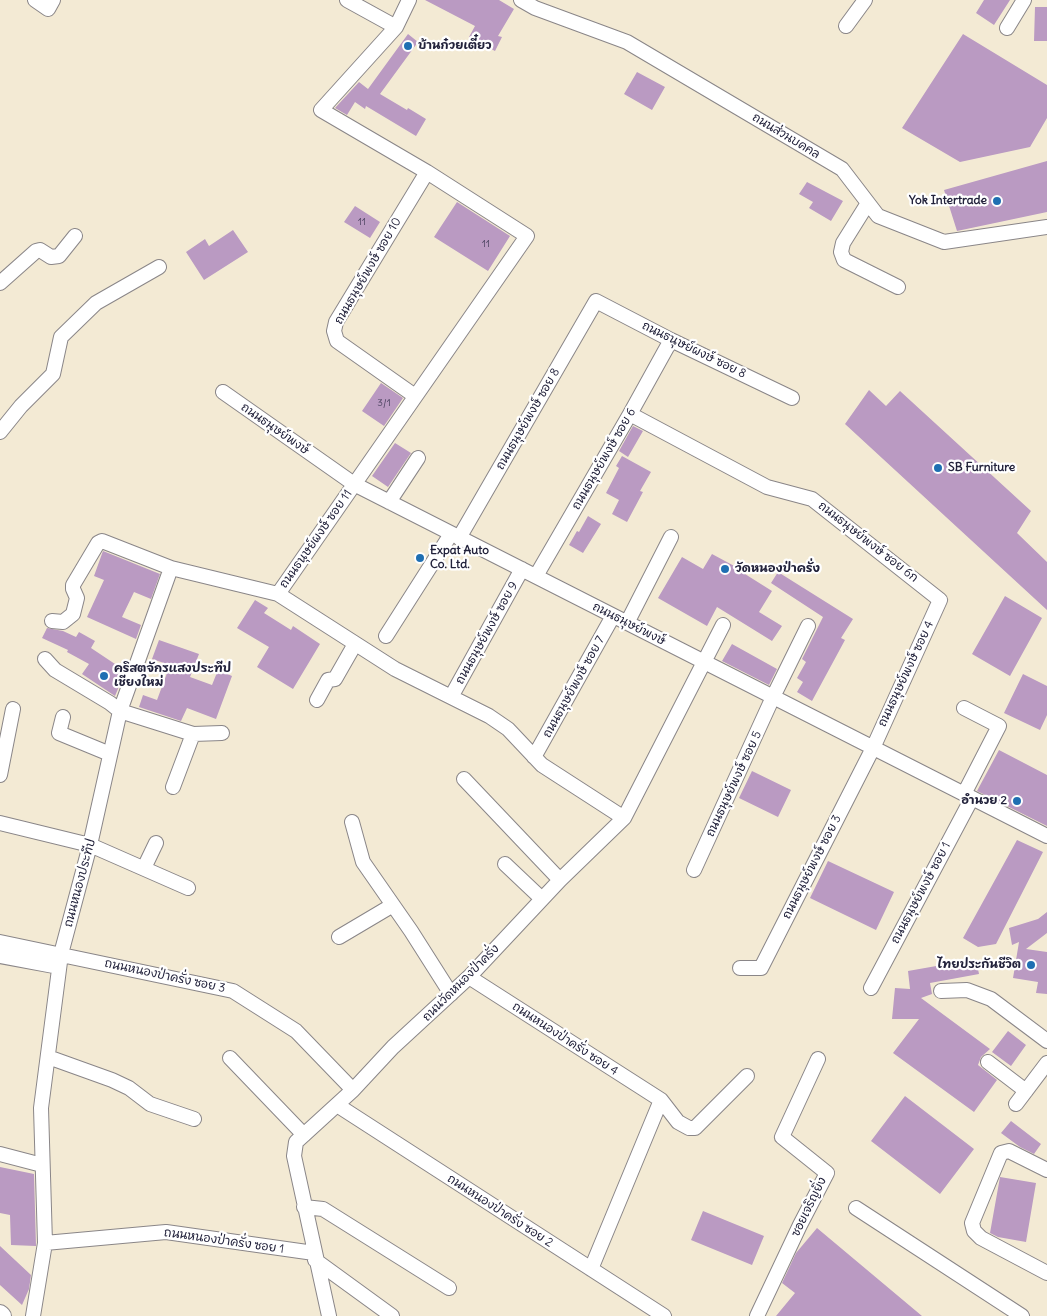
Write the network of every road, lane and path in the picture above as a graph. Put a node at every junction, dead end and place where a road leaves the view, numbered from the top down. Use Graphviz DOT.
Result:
graph roads {
  1 [pos="35,0"];
  2 [pos="52,0"];
  3 [pos="409,0"];
  4 [pos="521,0"];
  5 [pos="865,0"];
  6 [pos="1024,0"];
  7 [pos="353,1"];
  8 [pos="846,26"];
  9 [pos="396,27"];
  10 [pos="1007,28"];
  11 [pos="427,172"];
  12 [pos="868,203"];
  13 [pos="1047,226"];
  14 [pos="75,236"];
  15 [pos="159,267"];
  16 [pos="0,283"];
  17 [pos="898,287"];
  18 [pos="596,301"];
  19 [pos="671,340"];
  20 [pos="223,392"];
  21 [pos="415,396"];
  22 [pos="792,398"];
  23 [pos="630,414"];
  24 [pos="0,432"];
  25 [pos="418,458"];
  26 [pos="354,484"];
  27 [pos="389,502"];
  28 [pos="455,536"];
  29 [pos="671,537"];
  30 [pos="171,568"];
  31 [pos="522,569"];
  32 [pos="536,576"];
  33 [pos="278,594"];
  34 [pos="940,600"];
  35 [pos="613,616"];
  36 [pos="52,621"];
  37 [pos="627,623"];
  38 [pos="723,625"];
  39 [pos="808,626"];
  40 [pos="386,636"];
  41 [pos="355,644"];
  42 [pos="45,659"];
  43 [pos="704,662"];
  44 [pos="452,697"];
  45 [pos="773,697"];
  46 [pos="317,700"];
  47 [pos="13,708"];
  48 [pos="964,708"];
  49 [pos="120,712"];
  50 [pos="63,717"];
  51 [pos="222,733"];
  52 [pos="193,734"];
  53 [pos="873,748"];
  54 [pos="110,754"];
  55 [pos="534,757"];
  56 [pos="0,776"];
  57 [pos="464,780"];
  58 [pos="173,787"];
  59 [pos="968,796"];
  60 [pos="352,822"];
  61 [pos="0,823"];
  62 [pos="619,823"];
  63 [pos="1047,836"];
  64 [pos="156,844"];
  65 [pos="90,846"];
  66 [pos="505,864"];
  67 [pos="144,868"];
  68 [pos="694,870"];
  69 [pos="560,880"];
  70 [pos="188,888"];
  71 [pos="542,899"];
  72 [pos="392,904"];
  73 [pos="339,937"];
  74 [pos="0,942"];
  75 [pos="0,956"];
  76 [pos="60,960"];
  77 [pos="740,968"];
  78 [pos="469,977"];
  79 [pos="871,988"];
  80 [pos="940,991"];
  81 [pos="451,994"];
  82 [pos="1047,1041"];
  83 [pos="48,1058"];
  84 [pos="230,1058"];
  85 [pos="818,1059"];
  86 [pos="988,1062"];
  87 [pos="1047,1063"];
  88 [pos="747,1076"];
  89 [pos="352,1090"];
  90 [pos="1026,1091"];
  91 [pos="660,1100"];
  92 [pos="1016,1104"];
  93 [pos="337,1105"];
  94 [pos="194,1119"];
  95 [pos="304,1135"];
  96 [pos="0,1154"];
  97 [pos="42,1165"];
  98 [pos="1047,1170"];
  99 [pos="304,1207"];
  100 [pos="856,1208"];
  101 [pos="45,1243"];
  102 [pos="315,1257"];
  103 [pos="590,1269"];
  104 [pos="1047,1273"];
  105 [pos="449,1288"];
  106 [pos="33,1316"];
  107 [pos="328,1316"];
  108 [pos="392,1316"];
  109 [pos="664,1316"];
  110 [pos="757,1316"];
  111 [pos="1022,1316"];
  1 -- 2 [label="street"];
  3 -- 9 [label="street"];
  4 -- 12 [label="street, ถนนส่วนบคคล"];
  5 -- 8 [label="street"];
  6 -- 10 [label="street"];
  7 -- 9 [label="street"];
  9 -- 11 [label="street"];
  11 -- 21 [label="street, ถนนธนุษย์พงษ์ ซอย 10"];
  11 -- 21 [label="street"];
  12 -- 13 [label="street, ถนนส่วนบคคล"];
  12 -- 17 [label="street"];
  14 -- 16 [label="street"];
  15 -- 24 [label="street"];
  18 -- 19 [label="street, ถนนธนุษย์ผงษ์ ซอย 8"];
  18 -- 28 [label="street, ถนนธนุษย์พงษ์ ซอย 8"];
  19 -- 22 [label="street, ถนนธนุษย์ผงษ์ ซอย 8"];
  19 -- 23 [label="street, ถนนธนุษย์พงษ์ ซอย 6"];
  20 -- 26 [label="street, ถนนธนุษย์พงษ์"];
  21 -- 26 [label="street"];
  23 -- 32 [label="street, ถนนธนุษย์พงษ์ ซอย 6"];
  23 -- 34 [label="street, ถนนธนุษย์พงษ์ ซอย 6ก"];
  25 -- 27 [label="street"];
  26 -- 27 [label="street, ถนนธนุษย์พงษ์"];
  26 -- 33 [label="street, ถนนธนุษย์ผงษ์ ซอย 11"];
  27 -- 28 [label="street, ถนนธนุษย์พงษ์"];
  28 -- 31 [label="street, ถนนธนุษย์พงษ์"];
  28 -- 40 [label="street, ถนนธนุษย์พงษ์ ซอย 8"];
  29 -- 37 [label="street"];
  30 -- 33 [label="street"];
  30 -- 36 [label="street"];
  30 -- 49 [label="street, ถนนหนองประทีป"];
  31 -- 32 [label="street, ถนนธนุษย์พงษ์"];
  31 -- 44 [label="street, ถนนธนุษย์พงษ์ ซอย 9"];
  32 -- 35 [label="street, ถนนธนุษย์พงษ์"];
  33 -- 41 [label="street"];
  34 -- 53 [label="street, ถนนธนุษย์พงษ์ ซอย 4"];
  35 -- 37 [label="street, ถนนธนุษย์พงษ์"];
  35 -- 55 [label="street, ถนนธนุษย์พงษ์ ซอย 7"];
  37 -- 43 [label="street, ถนนธนุษย์พงษ์"];
  38 -- 43 [label="street, ถนนวัดหนองป่าครั่ง"];
  39 -- 45 [label="street, ถนนธนุษย์พงษ์ ซอย 5"];
  41 -- 44 [label="street"];
  41 -- 46 [label="street"];
  42 -- 49 [label="street"];
  43 -- 45 [label="street, ถนนธนุษย์พงษ์"];
  43 -- 62 [label="street, ถนนวัดหนองป่าครั่ง"];
  44 -- 55 [label="street"];
  45 -- 53 [label="street, ถนนธนุษย์พงษ์"];
  45 -- 68 [label="street, ถนนธนุษย์พงษ์ ซอย 5"];
  47 -- 56 [label="street"];
  48 -- 59 [label="street, ถนนธนุษย์พงษ์ ซอย 1"];
  49 -- 52 [label="street"];
  49 -- 54 [label="street, ถนนหนองประทีป"];
  50 -- 54 [label="street"];
  51 -- 52 [label="street"];
  52 -- 58 [label="street"];
  53 -- 59 [label="street, ถนนธนุษย์พงษ์"];
  53 -- 77 [label="street, ถนนธนุษย์พงษ์ ซอย 3"];
  54 -- 65 [label="street, ถนนหนองประทีป"];
  55 -- 62 [label="street"];
  57 -- 69 [label="street"];
  59 -- 63 [label="street, ถนนธนุษย์พงษ์"];
  59 -- 79 [label="street, ถนนธนุษย์พงษ์ ซอย 1"];
  60 -- 72 [label="street"];
  61 -- 65 [label="street"];
  62 -- 69 [label="street, ถนนวัดหนองป่าครั่ง"];
  64 -- 67 [label="street"];
  65 -- 67 [label="street"];
  65 -- 76 [label="street, ถนนหนองประทีป"];
  66 -- 71 [label="street"];
  67 -- 70 [label="street"];
  69 -- 71 [label="street, ถนนวัดหนองป่าครั่ง"];
  71 -- 78 [label="street, ถนนวัดหนองป่าครั่ง"];
  72 -- 73 [label="street"];
  72 -- 81 [label="street"];
  74 -- 76 [label="street"];
  75 -- 76 [label="street"];
  76 -- 83 [label="street, ถนนหนองประทีป"];
  76 -- 89 [label="street, ถนนหนองป่าครั่ง ซอย 3"];
  78 -- 81 [label="street, ถนนวัดหนองป่าครั่ง"];
  78 -- 91 [label="street, ถนนหนองป่าครั่ง ซอย 4"];
  80 -- 82 [label="street"];
  81 -- 89 [label="street, ถนนวัดหนองป่าครั่ง"];
  83 -- 94 [label="street"];
  83 -- 97 [label="street, ถนนหนองประทีป"];
  84 -- 95 [label="street"];
  85 -- 110 [label="street, ซอยเจริญยิ่ง"];
  86 -- 90 [label="street"];
  87 -- 90 [label="street"];
  88 -- 91 [label="street, ถนนหนองป่าครั่ง ซอย 4"];
  89 -- 93 [label="street, ถนนวัดหนองป่าครั่ง"];
  90 -- 92 [label="street"];
  91 -- 103 [label="street"];
  93 -- 95 [label="street, ถนนวัดหนองป่าครั่ง"];
  93 -- 103 [label="street, ถนนหนองป่าครั่ง ซอย 2"];
  95 -- 99 [label="street, ถนนวัดหนองป่าครั่ง"];
  96 -- 97 [label="street"];
  97 -- 101 [label="street, ถนนหนองประทีป"];
  98 -- 104 [label="street"];
  99 -- 102 [label="street, ถนนวัดหนองป่าครั่ง"];
  99 -- 105 [label="street"];
  100 -- 111 [label="street"];
  101 -- 102 [label="street, ถนนหนองป่าครั่ง ซอย 1"];
  101 -- 106 [label="street, ถนนหนองประทีป"];
  102 -- 107 [label="street, ถนนวัดหนองป่าครั่ง"];
  102 -- 108 [label="street"];
  103 -- 109 [label="street, ถนนหนองป่าครั่ง ซอย 2"];
}
